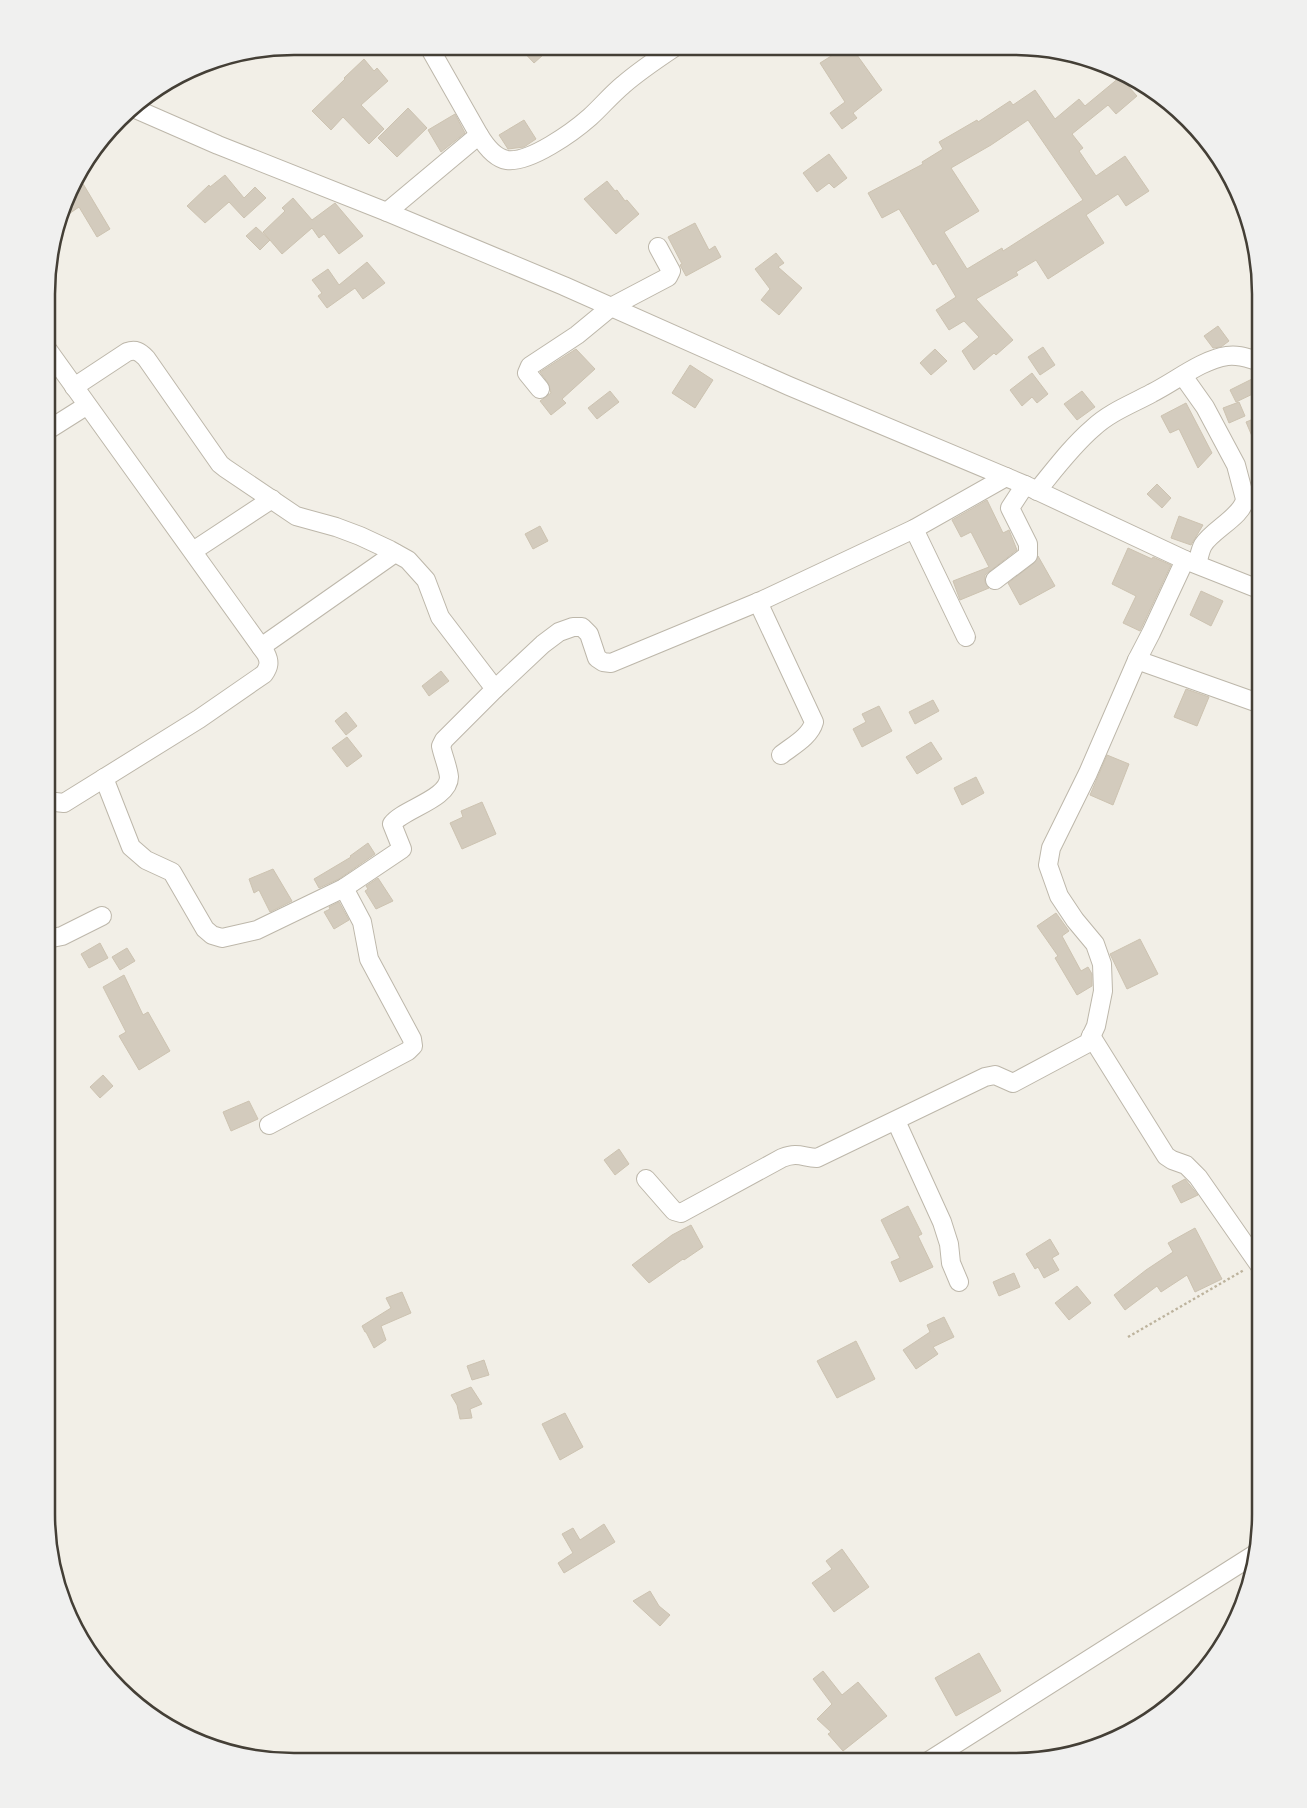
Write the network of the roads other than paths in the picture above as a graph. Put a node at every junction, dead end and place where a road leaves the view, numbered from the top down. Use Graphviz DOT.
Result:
graph roads {
  1 [pos="434,55"];
  2 [pos="664,55"];
  3 [pos="141,111"];
  4 [pos="479,135"];
  5 [pos="387,212"];
  6 [pos="658,247"];
  7 [pos="611,307"];
  8 [pos="1252,359"];
  9 [pos="55,360"];
  10 [pos="1183,376"];
  11 [pos="74,387"];
  12 [pos="540,389"];
  13 [pos="86,406"];
  14 [pos="55,426"];
  15 [pos="1006,477"];
  16 [pos="1031,488"];
  17 [pos="272,499"];
  18 [pos="914,529"];
  19 [pos="193,551"];
  20 [pos="395,552"];
  21 [pos="1191,562"];
  22 [pos="995,580"];
  23 [pos="1252,586"];
  24 [pos="758,602"];
  25 [pos="966,637"];
  26 [pos="261,647"];
  27 [pos="1137,660"];
  28 [pos="495,689"];
  29 [pos="1252,701"];
  30 [pos="781,754"];
  31 [pos="104,778"];
  32 [pos="55,802"];
  33 [pos="344,888"];
  34 [pos="102,916"];
  35 [pos="55,937"];
  36 [pos="1091,1036"];
  37 [pos="896,1121"];
  38 [pos="269,1125"];
  39 [pos="646,1179"];
  40 [pos="1252,1254"];
  41 [pos="959,1282"];
  42 [pos="1247,1559"];
  43 [pos="941,1753"];
  1 -- 4 [label="street"];
  2 -- 4 [label="street"];
  3 -- 5 [label="street"];
  4 -- 5 [label="street"];
  5 -- 7 [label="street"];
  6 -- 7 [label="street"];
  7 -- 12 [label="street"];
  7 -- 15 [label="street"];
  8 -- 10 [label="street"];
  9 -- 11 [label="street"];
  10 -- 16 [label="street"];
  10 -- 21 [label="street"];
  11 -- 13 [label="street"];
  11 -- 17 [label="street"];
  13 -- 14 [label="street"];
  13 -- 19 [label="street"];
  15 -- 16 [label="street"];
  15 -- 18 [label="street"];
  16 -- 21 [label="street"];
  16 -- 22 [label="street"];
  17 -- 19 [label="street"];
  17 -- 20 [label="street"];
  18 -- 24 [label="street"];
  18 -- 25 [label="street"];
  19 -- 26 [label="street"];
  20 -- 26 [label="street"];
  20 -- 28 [label="street"];
  21 -- 23 [label="street"];
  21 -- 27 [label="street"];
  24 -- 28 [label="street"];
  24 -- 30 [label="street"];
  26 -- 31 [label="street"];
  27 -- 29 [label="street"];
  27 -- 36 [label="street"];
  28 -- 33 [label="street"];
  31 -- 32 [label="street"];
  31 -- 33 [label="street"];
  33 -- 38 [label="street"];
  34 -- 35 [label="street"];
  36 -- 37 [label="street"];
  36 -- 40 [label="street"];
  37 -- 39 [label="street"];
  37 -- 41 [label="street"];
  42 -- 43 [label="street"];
}
